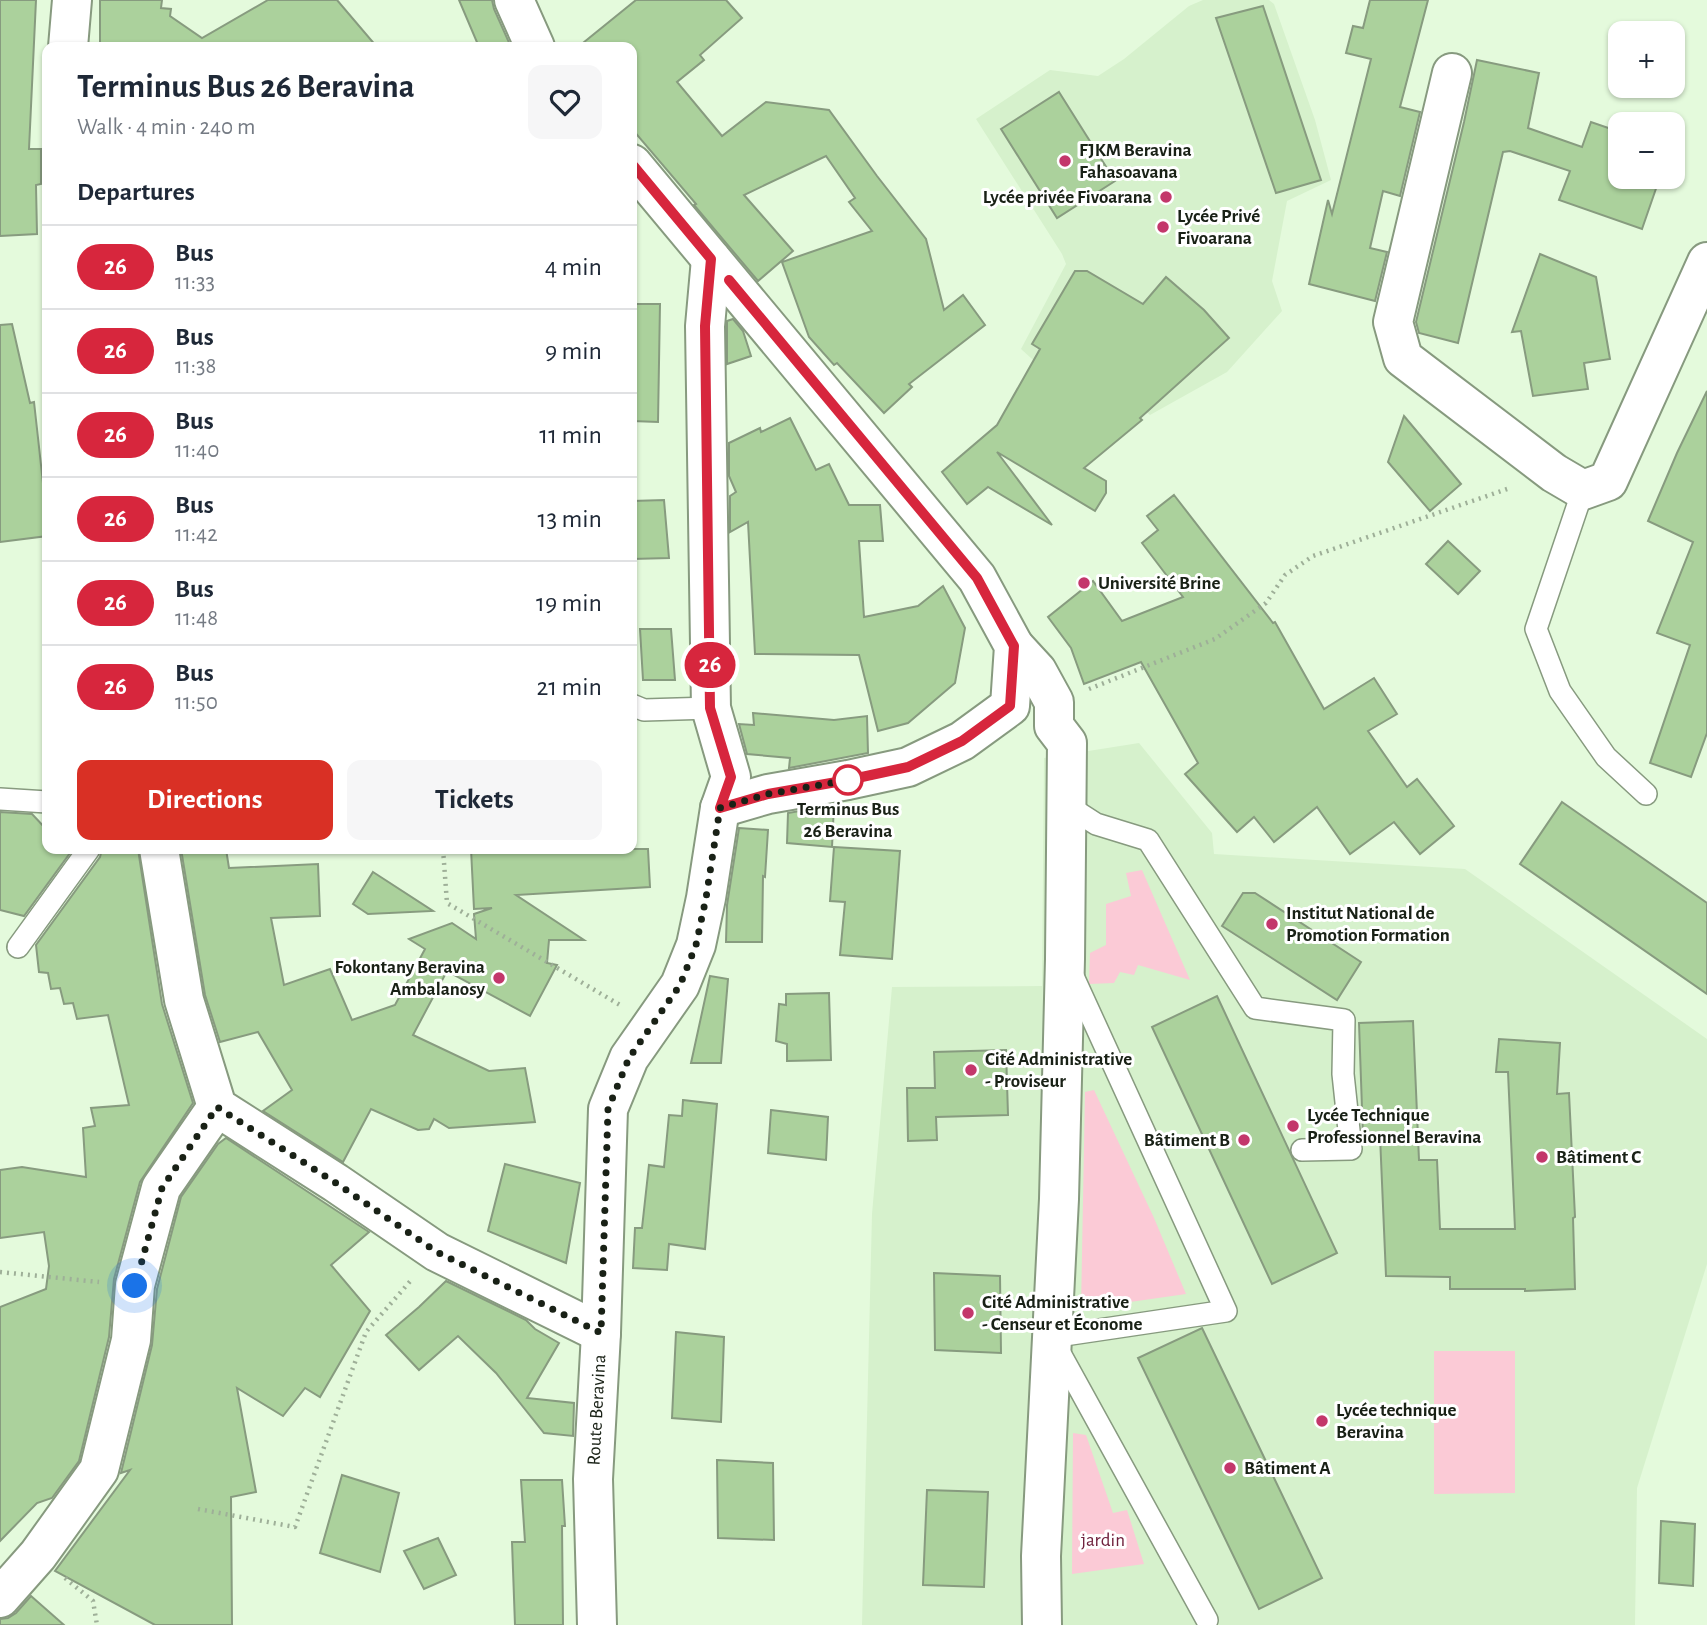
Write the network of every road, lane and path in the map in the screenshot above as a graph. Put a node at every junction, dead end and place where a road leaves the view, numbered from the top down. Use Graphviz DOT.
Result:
graph roads {
  1 [pos="72,0"];
  2 [pos="514,0"];
  3 [pos="68,42"];
  4 [pos="533,42"];
  5 [pos="1452,73"];
  6 [pos="637,170"];
  7 [pos="711,259"];
  8 [pos="1707,262"];
  9 [pos="1569,482"];
  10 [pos="1014,646"];
  11 [pos="1090,688"];
  12 [pos="637,707"];
  13 [pos="710,708"];
  14 [pos="1646,794"];
  15 [pos="0,799"];
  16 [pos="42,802"];
  17 [pos="1065,804"];
  18 [pos="720,808"];
  19 [pos="85,854"];
  20 [pos="160,854"];
  21 [pos="443,854"];
  22 [pos="18,947"];
  23 [pos="1065,959"];
  24 [pos="654,1025"];
  25 [pos="217,1107"];
  26 [pos="1302,1150"];
  27 [pos="437,1252"];
  28 [pos="0,1272"];
  29 [pos="135,1286"];
  30 [pos="601,1333"];
  31 [pos="1051,1337"];
  32 [pos="198,1509"];
  33 [pos="38,1555"];
  34 [pos="0,1598"];
  35 [pos="1207,1620"];
  36 [pos="97,1625"];
  37 [pos="597,1625"];
  38 [pos="1042,1625"];
  1 -- 3 [label="street"];
  2 -- 4 [label="street"];
  5 -- 9 [label="street"];
  6 -- 7 [label="street"];
  7 -- 10 [label="street"];
  7 -- 13 [label="street, Route Beravina"];
  8 -- 9 [label="street"];
  9 -- 11 [label="path"];
  9 -- 14 [label="lane"];
  10 -- 17 [label="street"];
  10 -- 18 [label="street"];
  12 -- 13 [label="lane"];
  13 -- 18 [label="street, Route Beravina"];
  15 -- 16 [label="lane"];
  17 -- 23 [label="street"];
  17 -- 26 [label="lane"];
  18 -- 24 [label="street, Route Beravina"];
  19 -- 22 [label="lane"];
  20 -- 25 [label="street"];
  21 -- 24 [label="path"];
  23 -- 31 [label="street"];
  23 -- 31 [label="lane"];
  24 -- 30 [label="street, Route Beravina"];
  25 -- 27 [label="street"];
  25 -- 29 [label="street"];
  27 -- 30 [label="street"];
  27 -- 32 [label="path"];
  28 -- 29 [label="path"];
  29 -- 33 [label="street"];
  30 -- 37 [label="street, Route Beravina"];
  31 -- 35 [label="lane"];
  31 -- 38 [label="street"];
  33 -- 34 [label="street"];
  33 -- 36 [label="path"];
}
